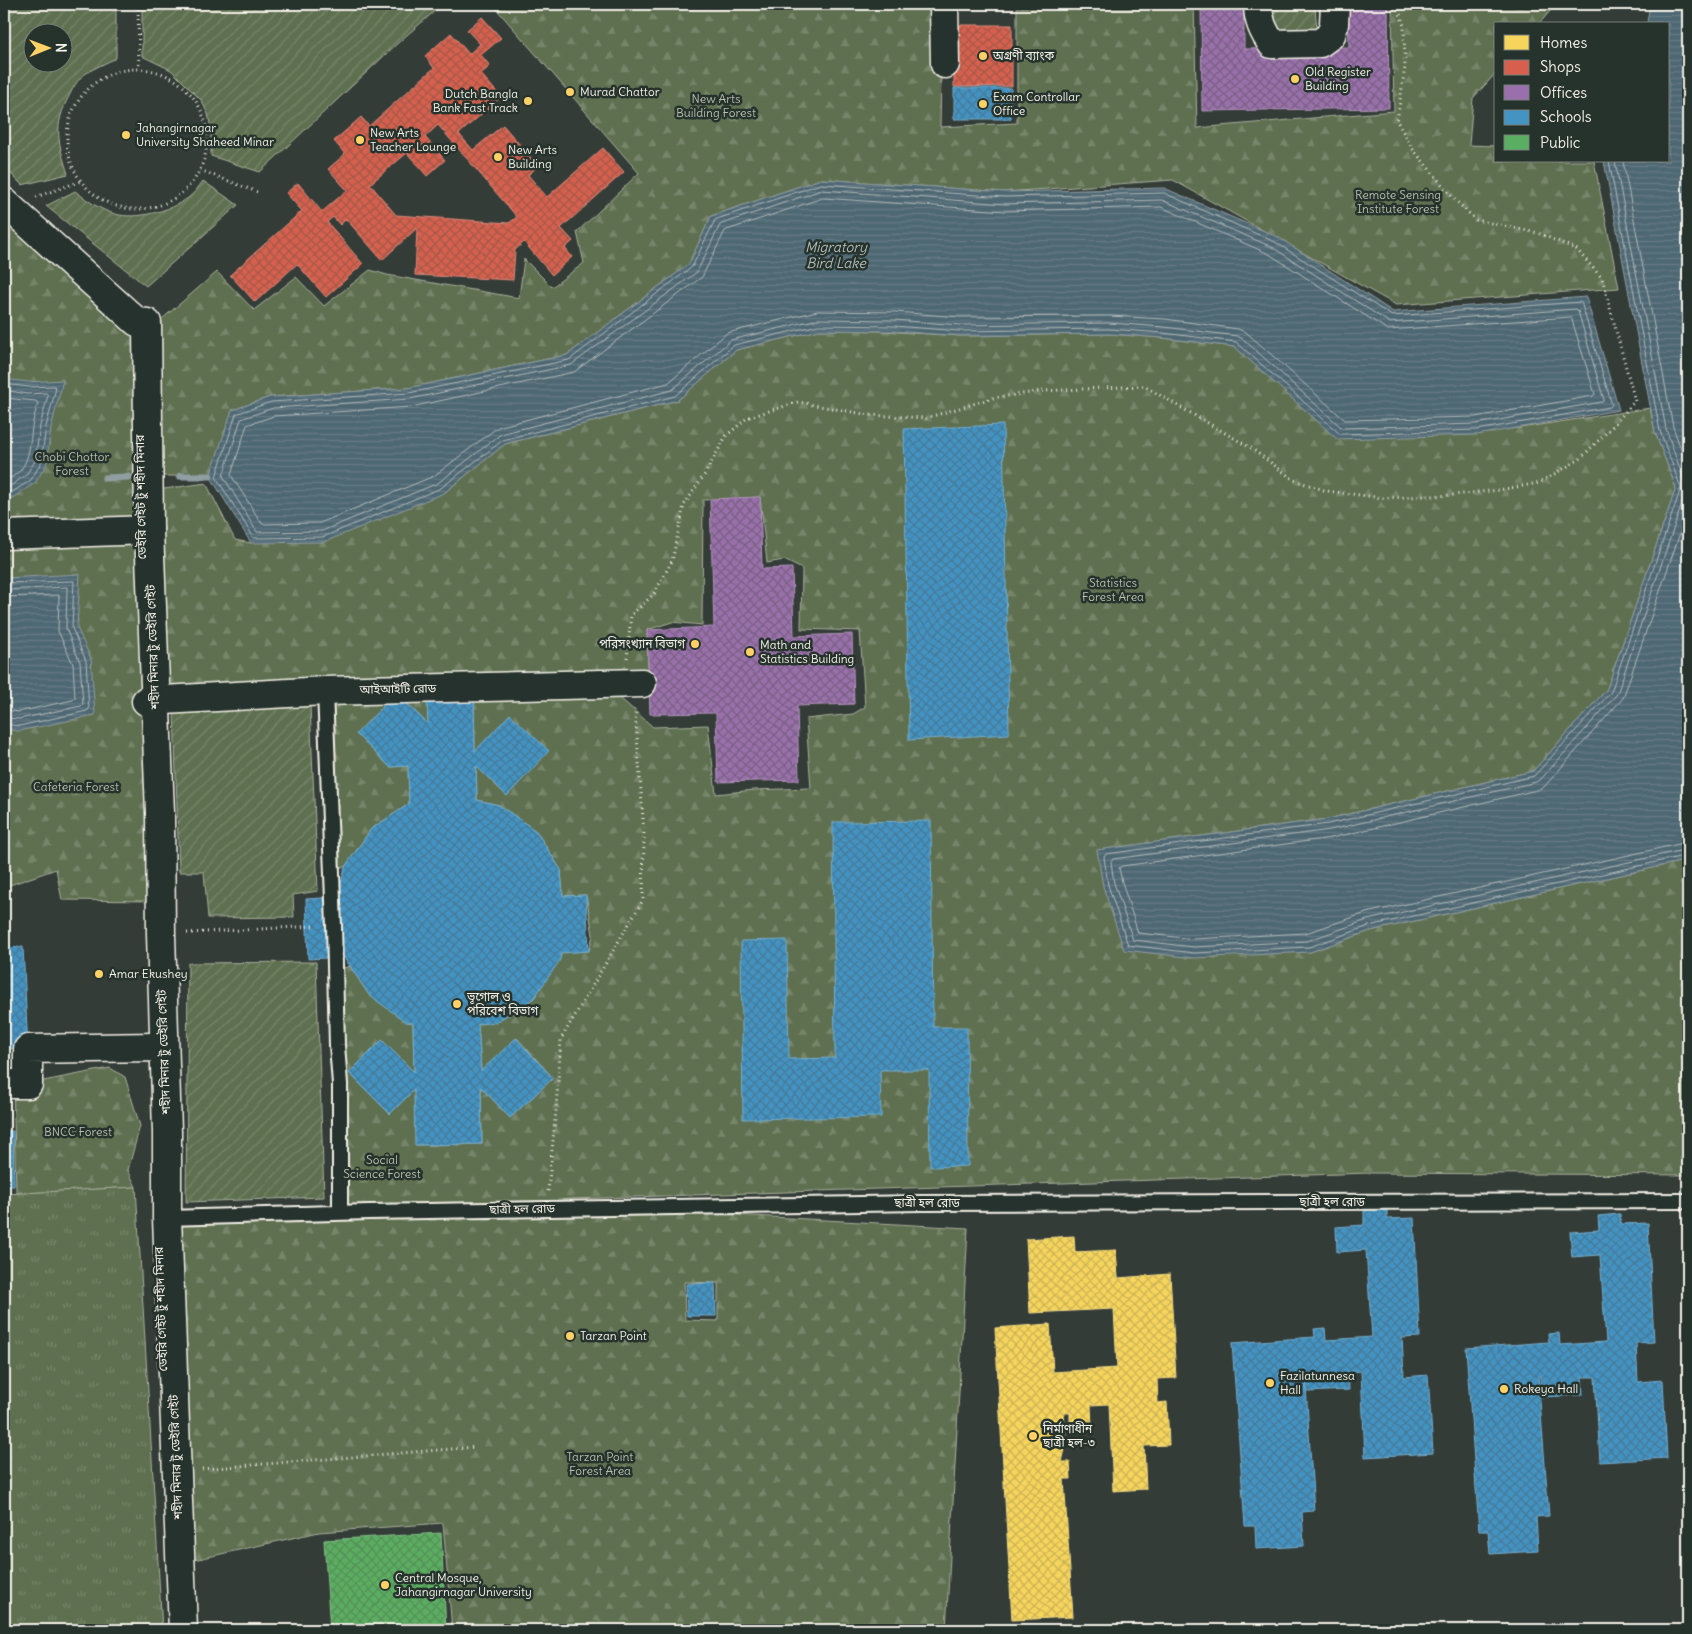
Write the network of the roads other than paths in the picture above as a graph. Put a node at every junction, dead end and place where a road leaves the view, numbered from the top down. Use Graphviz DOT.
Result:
graph roads {
  1 [pos="944,4"];
  2 [pos="1258,4"];
  3 [pos="1335,4"];
  4 [pos="945,64"];
  5 [pos="7,204"];
  6 [pos="145,530"];
  7 [pos="4,535"];
  8 [pos="633,684"];
  9 [pos="324,690"];
  10 [pos="150,701"];
  11 [pos="159,1048"];
  12 [pos="4,1084"];
  13 [pos="1688,1201"];
  14 [pos="340,1213"];
  15 [pos="162,1218"];
  16 [pos="171,1630"];
  17 [pos="183,1630"];
  1 -- 4 [label="street"];
  2 -- 3 [label="street"];
  5 -- 6 [label="street, শহীদ মিনার টু ডেইরি গেইট"];
  6 -- 7 [label="street"];
  6 -- 10 [label="street, শহীদ মিনার টু ডেইরি গেইট"];
  8 -- 9 [label="street, আইআইটি রোড"];
  9 -- 10 [label="street, আইআইটি রোড"];
  9 -- 14 [label="lane"];
  10 -- 11 [label="street, শহীদ মিনার টু ডেইরি গেইট"];
  11 -- 12 [label="street"];
  11 -- 15 [label="street, ডেইরি গেইট টু শহীদ মিনার"];
  13 -- 14 [label="lane, ছাত্রী হল রোড"];
  14 -- 15 [label="lane, ছাত্রী হল রোড"];
  15 -- 16 [label="street, ডেইরি গেইট টু শহীদ মিনার"];
  15 -- 17 [label="street, শহীদ মিনার টু ডেইরি গেইট"];
}
